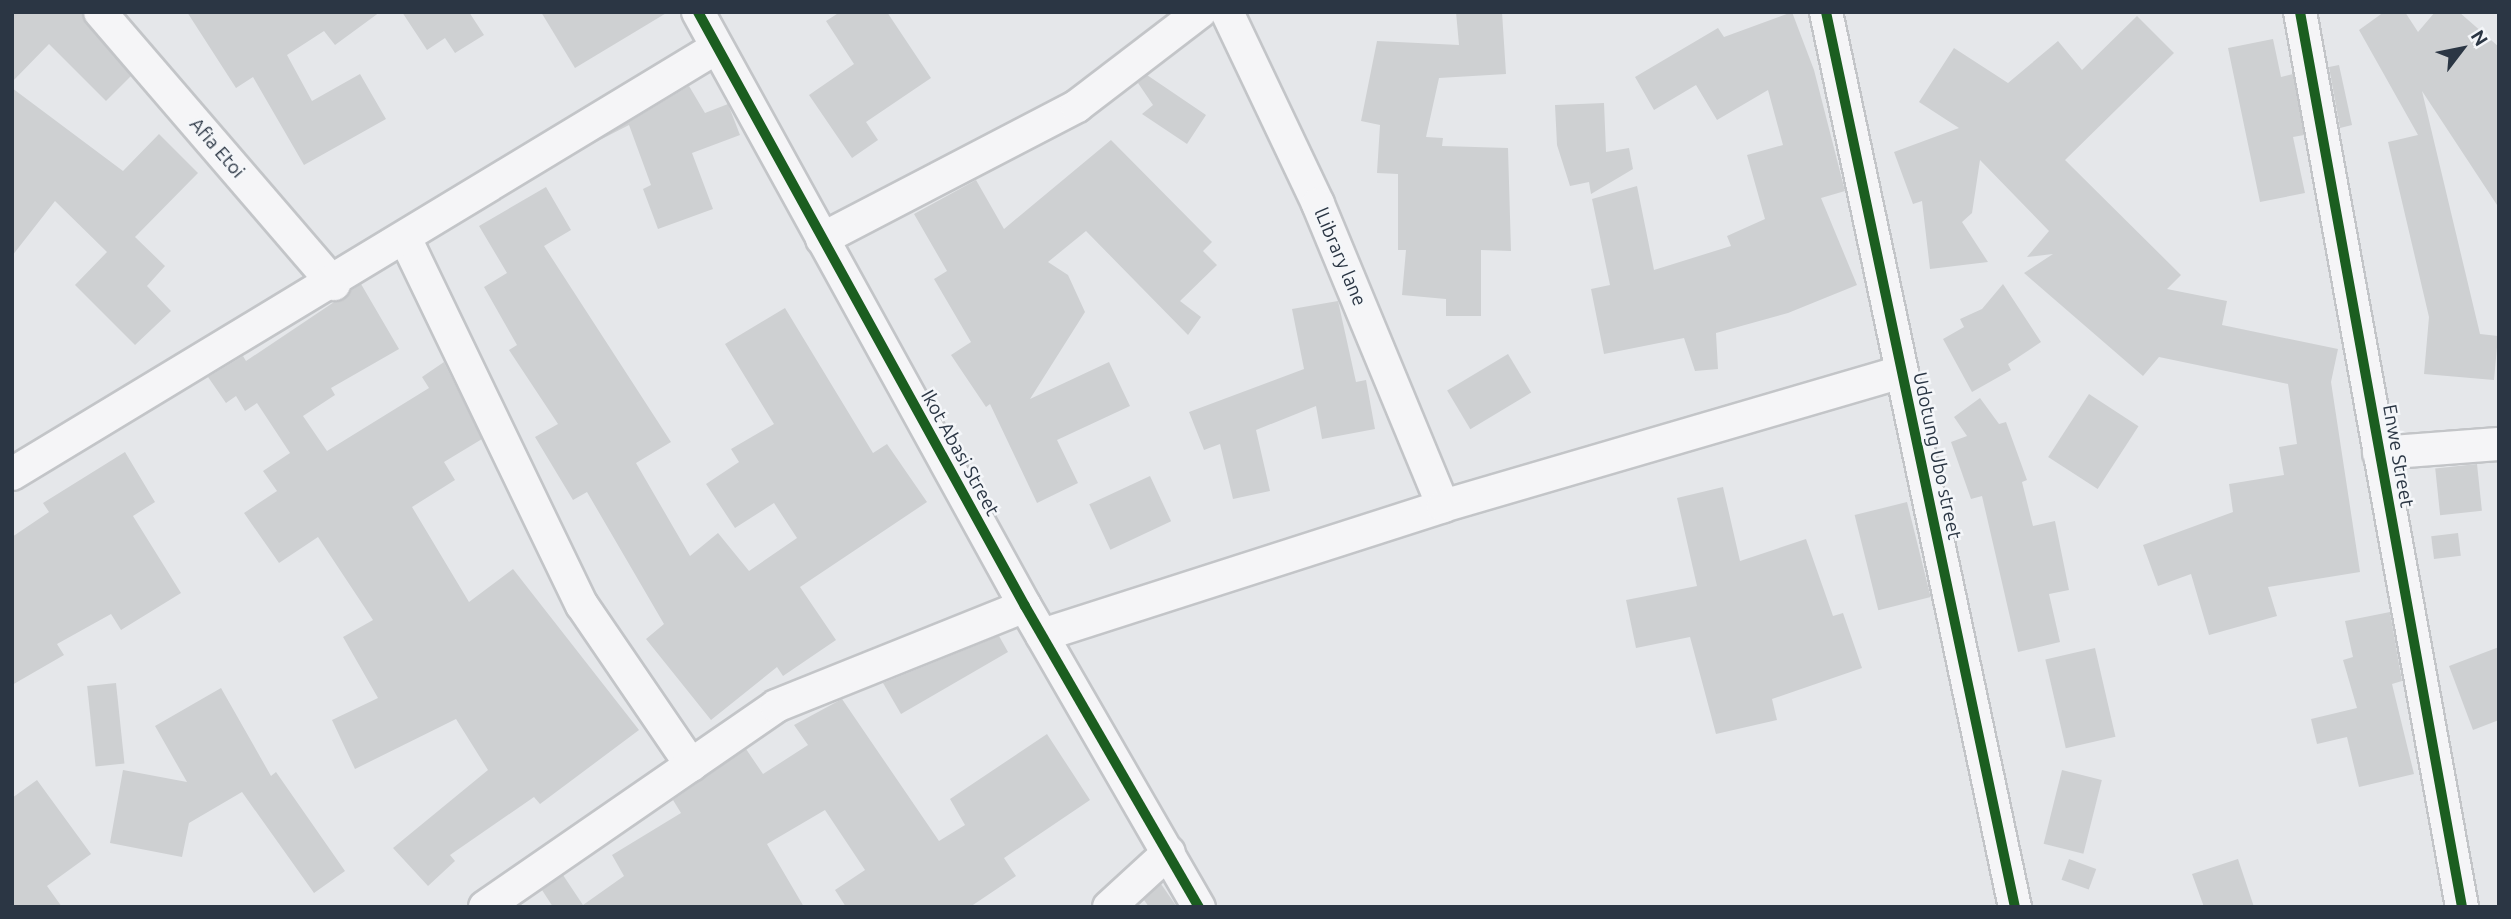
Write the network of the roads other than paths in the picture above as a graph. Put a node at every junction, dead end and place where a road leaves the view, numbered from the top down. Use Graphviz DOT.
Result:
graph roads {
  1 [pos="100,12"];
  2 [pos="698,12"];
  3 [pos="1200,12"];
  4 [pos="1227,12"];
  5 [pos="1826,12"];
  6 [pos="2300,12"];
  7 [pos="716,48"];
  8 [pos="822,239"];
  9 [pos="406,240"];
  10 [pos="334,284"];
  11 [pos="1901,372"];
  12 [pos="2499,444"];
  13 [pos="2379,453"];
  14 [pos="12,474"];
  15 [pos="1443,506"];
  16 [pos="1025,606"];
  17 [pos="1042,635"];
  18 [pos="691,765"];
  19 [pos="1169,852"];
  20 [pos="2013,906"];
  21 [pos="485,907"];
  22 [pos="1109,907"];
  23 [pos="1199,907"];
  24 [pos="2462,907"];
  1 -- 10 [label="street, Afia Etoi"];
  2 -- 7 [label="street, Ikot Abasi Street"];
  3 -- 8 [label="street"];
  4 -- 15 [label="street, lLibrary lane"];
  5 -- 11 [label="street, Udotung Ubo street"];
  6 -- 13 [label="street, Enwe Street"];
  7 -- 8 [label="street, Ikot Abasi Street"];
  7 -- 9 [label="street"];
  8 -- 16 [label="street, Ikot Abasi Street"];
  9 -- 10 [label="street"];
  9 -- 18 [label="street"];
  10 -- 14 [label="street"];
  11 -- 15 [label="street"];
  11 -- 20 [label="street, Udotung Ubo street"];
  12 -- 13 [label="street"];
  13 -- 24 [label="street, Enwe Street"];
  15 -- 17 [label="street"];
  16 -- 17 [label="street, Ikot Abasi Street"];
  16 -- 18 [label="street"];
  17 -- 19 [label="street, Ikot Abasi Street"];
  18 -- 21 [label="street"];
  19 -- 22 [label="street"];
  19 -- 23 [label="street, Ikot Abasi Street"];
}
